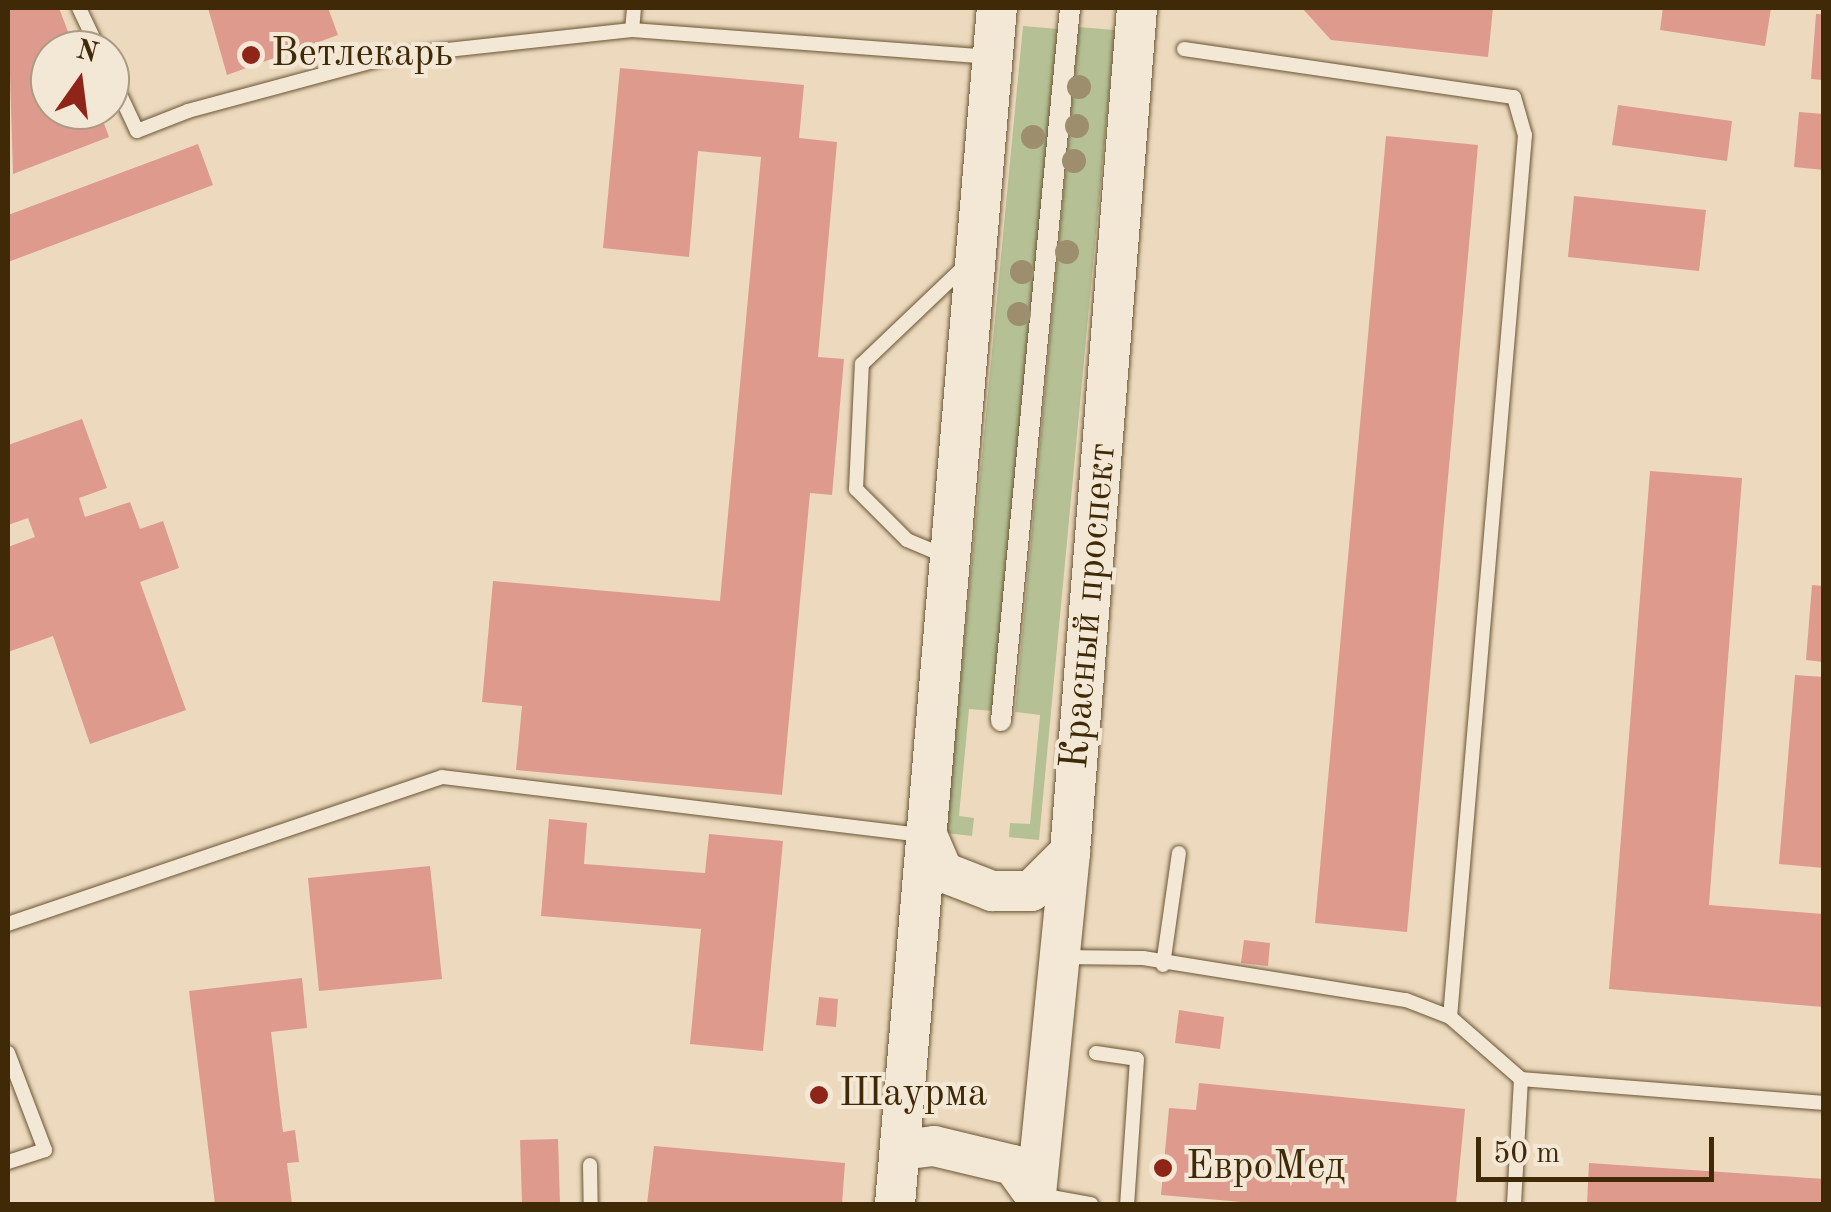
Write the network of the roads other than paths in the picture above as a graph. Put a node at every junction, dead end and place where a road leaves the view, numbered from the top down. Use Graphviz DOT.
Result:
graph roads {
  1 [pos="634,8"];
  2 [pos="997,8"];
  3 [pos="1070,8"];
  4 [pos="1138,8"];
  5 [pos="632,30"];
  6 [pos="1184,48"];
  7 [pos="992,58"];
  8 [pos="130,114"];
  9 [pos="972,258"];
  10 [pos="950,558"];
  11 [pos="1001,720"];
  12 [pos="927,835"];
  13 [pos="1070,852"];
  14 [pos="1180,854"];
  15 [pos="8,924"];
  16 [pos="1056,957"];
  17 [pos="1163,965"];
  18 [pos="1450,1017"];
  19 [pos="8,1053"];
  20 [pos="1096,1054"];
  21 [pos="1521,1079"];
  22 [pos="1824,1102"];
  23 [pos="901,1150"];
  24 [pos="8,1162"];
  25 [pos="590,1164"];
  26 [pos="1035,1199"];
  27 [pos="590,1204"];
  28 [pos="896,1204"];
  29 [pos="1091,1204"];
  30 [pos="1128,1204"];
  31 [pos="1514,1204"];
  1 -- 5 [label="lane"];
  2 -- 7 [label="main road"];
  3 -- 11 [label="street"];
  4 -- 13 [label="main road, Красный проспект"];
  5 -- 7 [label="lane"];
  5 -- 8 [label="lane"];
  6 -- 18 [label="lane"];
  7 -- 9 [label="main road"];
  9 -- 10 [label="main road"];
  9 -- 10 [label="lane"];
  10 -- 12 [label="main road"];
  12 -- 13 [label="main road"];
  12 -- 15 [label="lane"];
  12 -- 23 [label="main road"];
  13 -- 16 [label="main road, Красный проспект"];
  14 -- 17 [label="lane"];
  16 -- 17 [label="lane"];
  16 -- 26 [label="main road, Красный проспект"];
  17 -- 18 [label="lane"];
  18 -- 21 [label="lane"];
  19 -- 24 [label="lane"];
  20 -- 30 [label="lane"];
  21 -- 22 [label="lane"];
  21 -- 31 [label="lane"];
  23 -- 26 [label="main road"];
  23 -- 28 [label="main road"];
  25 -- 27 [label="lane"];
  26 -- 29 [label="lane"];
}
